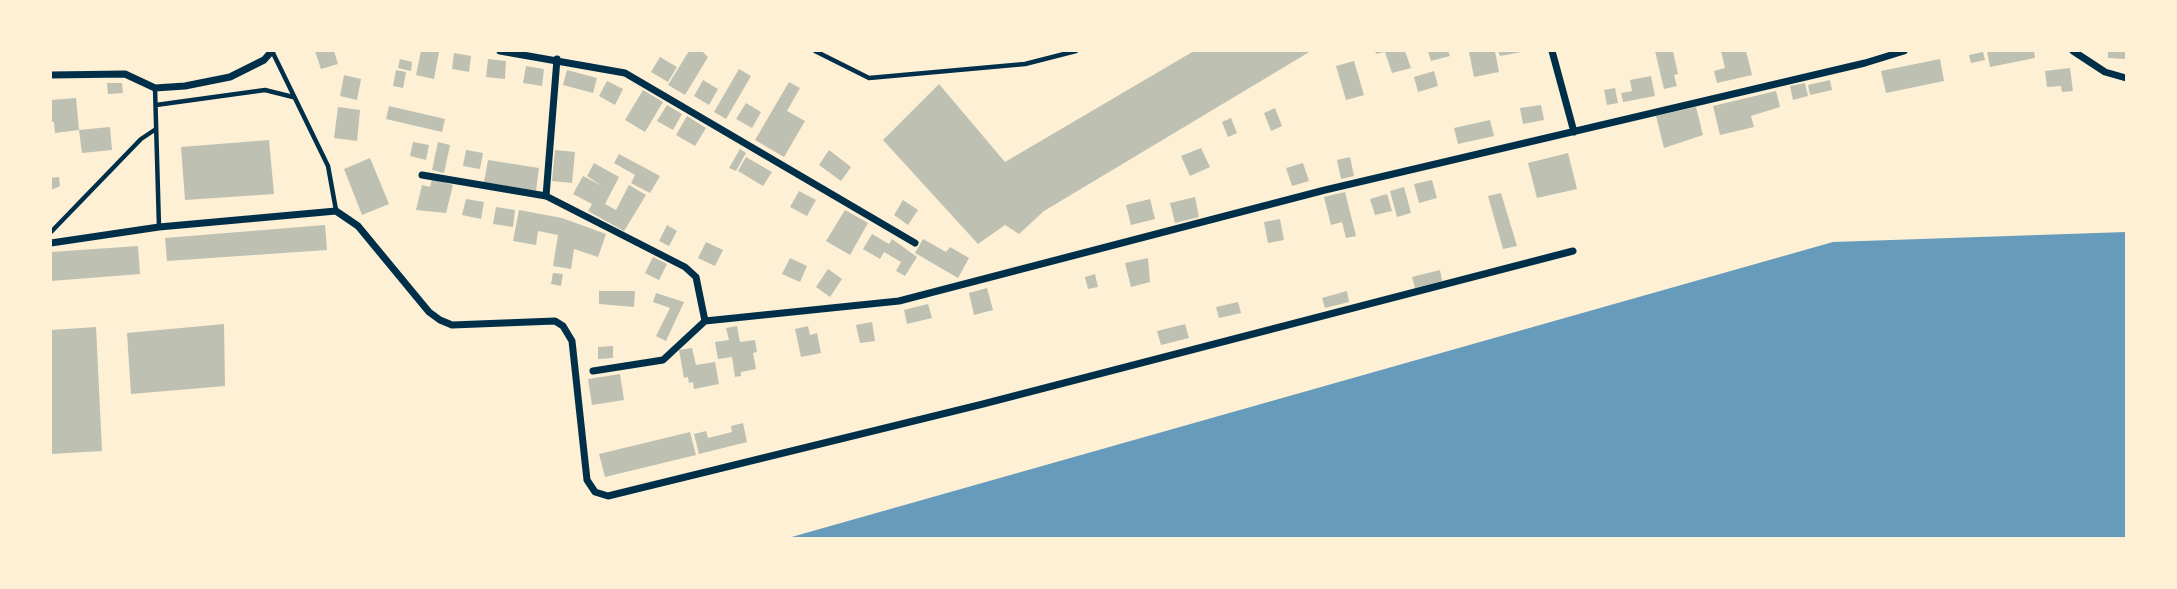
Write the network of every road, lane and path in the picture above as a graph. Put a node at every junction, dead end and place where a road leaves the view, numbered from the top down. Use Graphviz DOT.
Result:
graph roads {
  1 [pos="272,51"];
  2 [pos="500,51"];
  3 [pos="815,51"];
  4 [pos="1076,51"];
  5 [pos="1552,51"];
  6 [pos="1904,51"];
  7 [pos="2073,51"];
  8 [pos="557,59"];
  9 [pos="51,75"];
  10 [pos="2126,78"];
  11 [pos="155,88"];
  12 [pos="293,97"];
  13 [pos="156,105"];
  14 [pos="156,129"];
  15 [pos="1574,132"];
  16 [pos="422,175"];
  17 [pos="546,196"];
  18 [pos="336,211"];
  19 [pos="159,227"];
  20 [pos="51,232"];
  21 [pos="51,243"];
  22 [pos="915,243"];
  23 [pos="1573,251"];
  24 [pos="705,321"];
  25 [pos="593,371"];
  1 -- 11 [label="street"];
  1 -- 12 [label="lane"];
  2 -- 8 [label="street"];
  3 -- 4 [label="lane"];
  5 -- 15 [label="street"];
  6 -- 15 [label="street"];
  7 -- 10 [label="street"];
  8 -- 17 [label="street"];
  8 -- 22 [label="street"];
  9 -- 11 [label="street"];
  11 -- 13 [label="lane"];
  12 -- 13 [label="lane"];
  12 -- 18 [label="lane"];
  13 -- 14 [label="lane"];
  14 -- 19 [label="lane"];
  14 -- 20 [label="lane"];
  15 -- 24 [label="street"];
  16 -- 17 [label="street"];
  17 -- 24 [label="street"];
  18 -- 19 [label="street"];
  18 -- 23 [label="street"];
  19 -- 21 [label="street"];
  24 -- 25 [label="street"];
}
